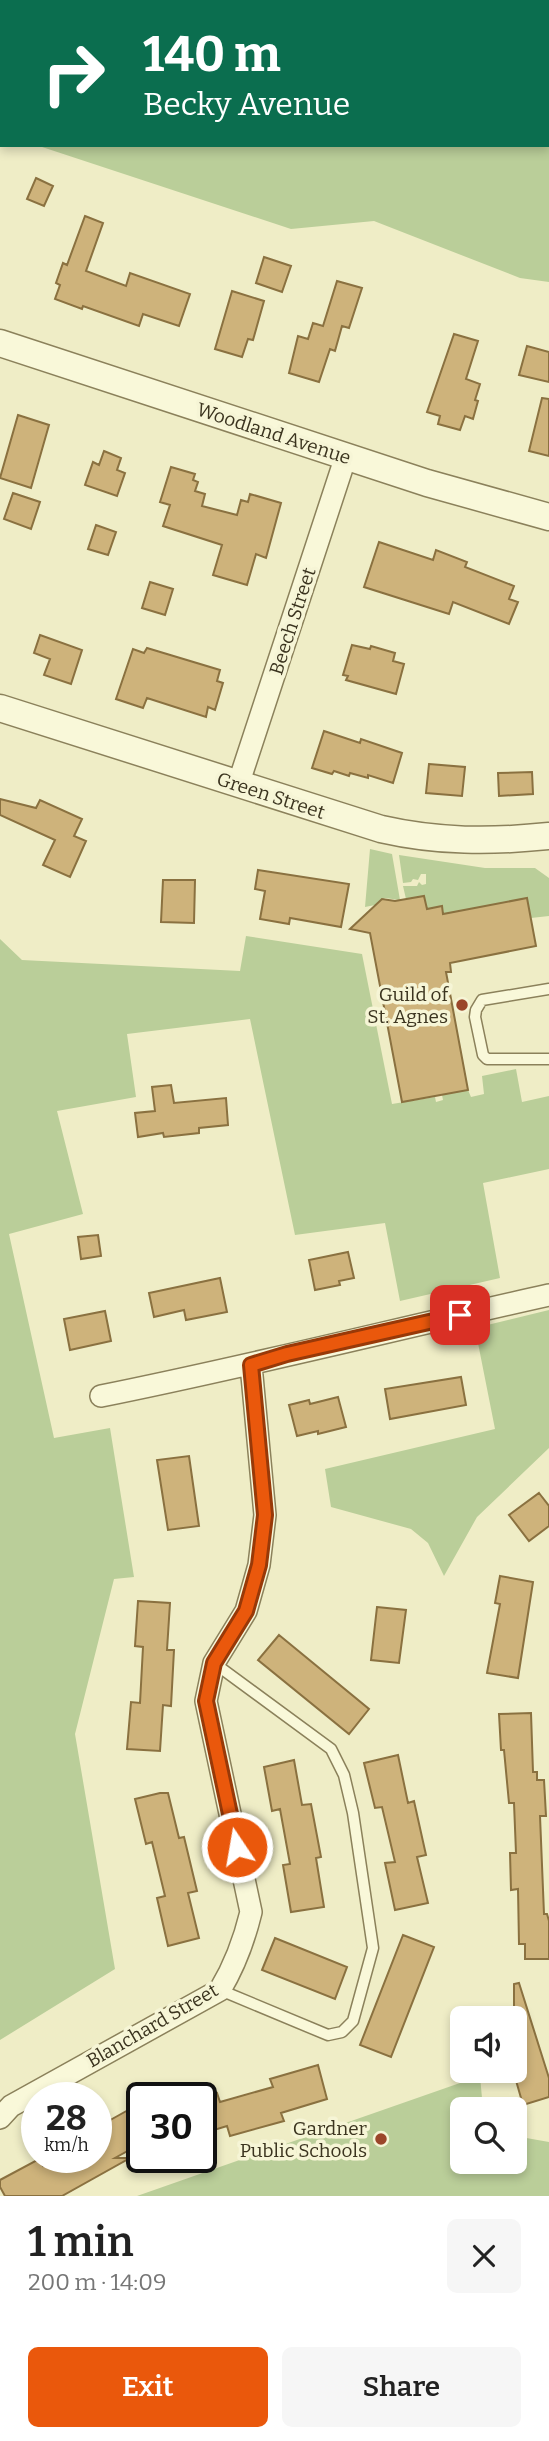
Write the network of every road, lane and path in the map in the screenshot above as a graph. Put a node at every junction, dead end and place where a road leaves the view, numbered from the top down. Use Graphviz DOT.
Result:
graph roads {
  1 [pos="0,343"];
  2 [pos="346,456"];
  3 [pos="549,517"];
  4 [pos="0,708"];
  5 [pos="238,785"];
  6 [pos="549,835"];
  7 [pos="549,989"];
  8 [pos="549,1059"];
  9 [pos="549,1295"];
  10 [pos="251,1365"];
  11 [pos="102,1396"];
  12 [pos="214,1663"];
  13 [pos="220,1990"];
  14 [pos="0,2118"];
  1 -- 2 [label="street, Woodland Avenue"];
  2 -- 3 [label="street, Woodland Avenue"];
  2 -- 5 [label="street, Beech Street"];
  4 -- 5 [label="street, Green Street"];
  5 -- 6 [label="street, Green Street"];
  7 -- 8 [label="lane"];
  9 -- 10 [label="street"];
  10 -- 11 [label="street"];
  10 -- 12 [label="street, Blanchard Street"];
  12 -- 13 [label="street, Blanchard Street"];
  12 -- 13 [label="lane"];
  13 -- 14 [label="street, Blanchard Street"];
}
